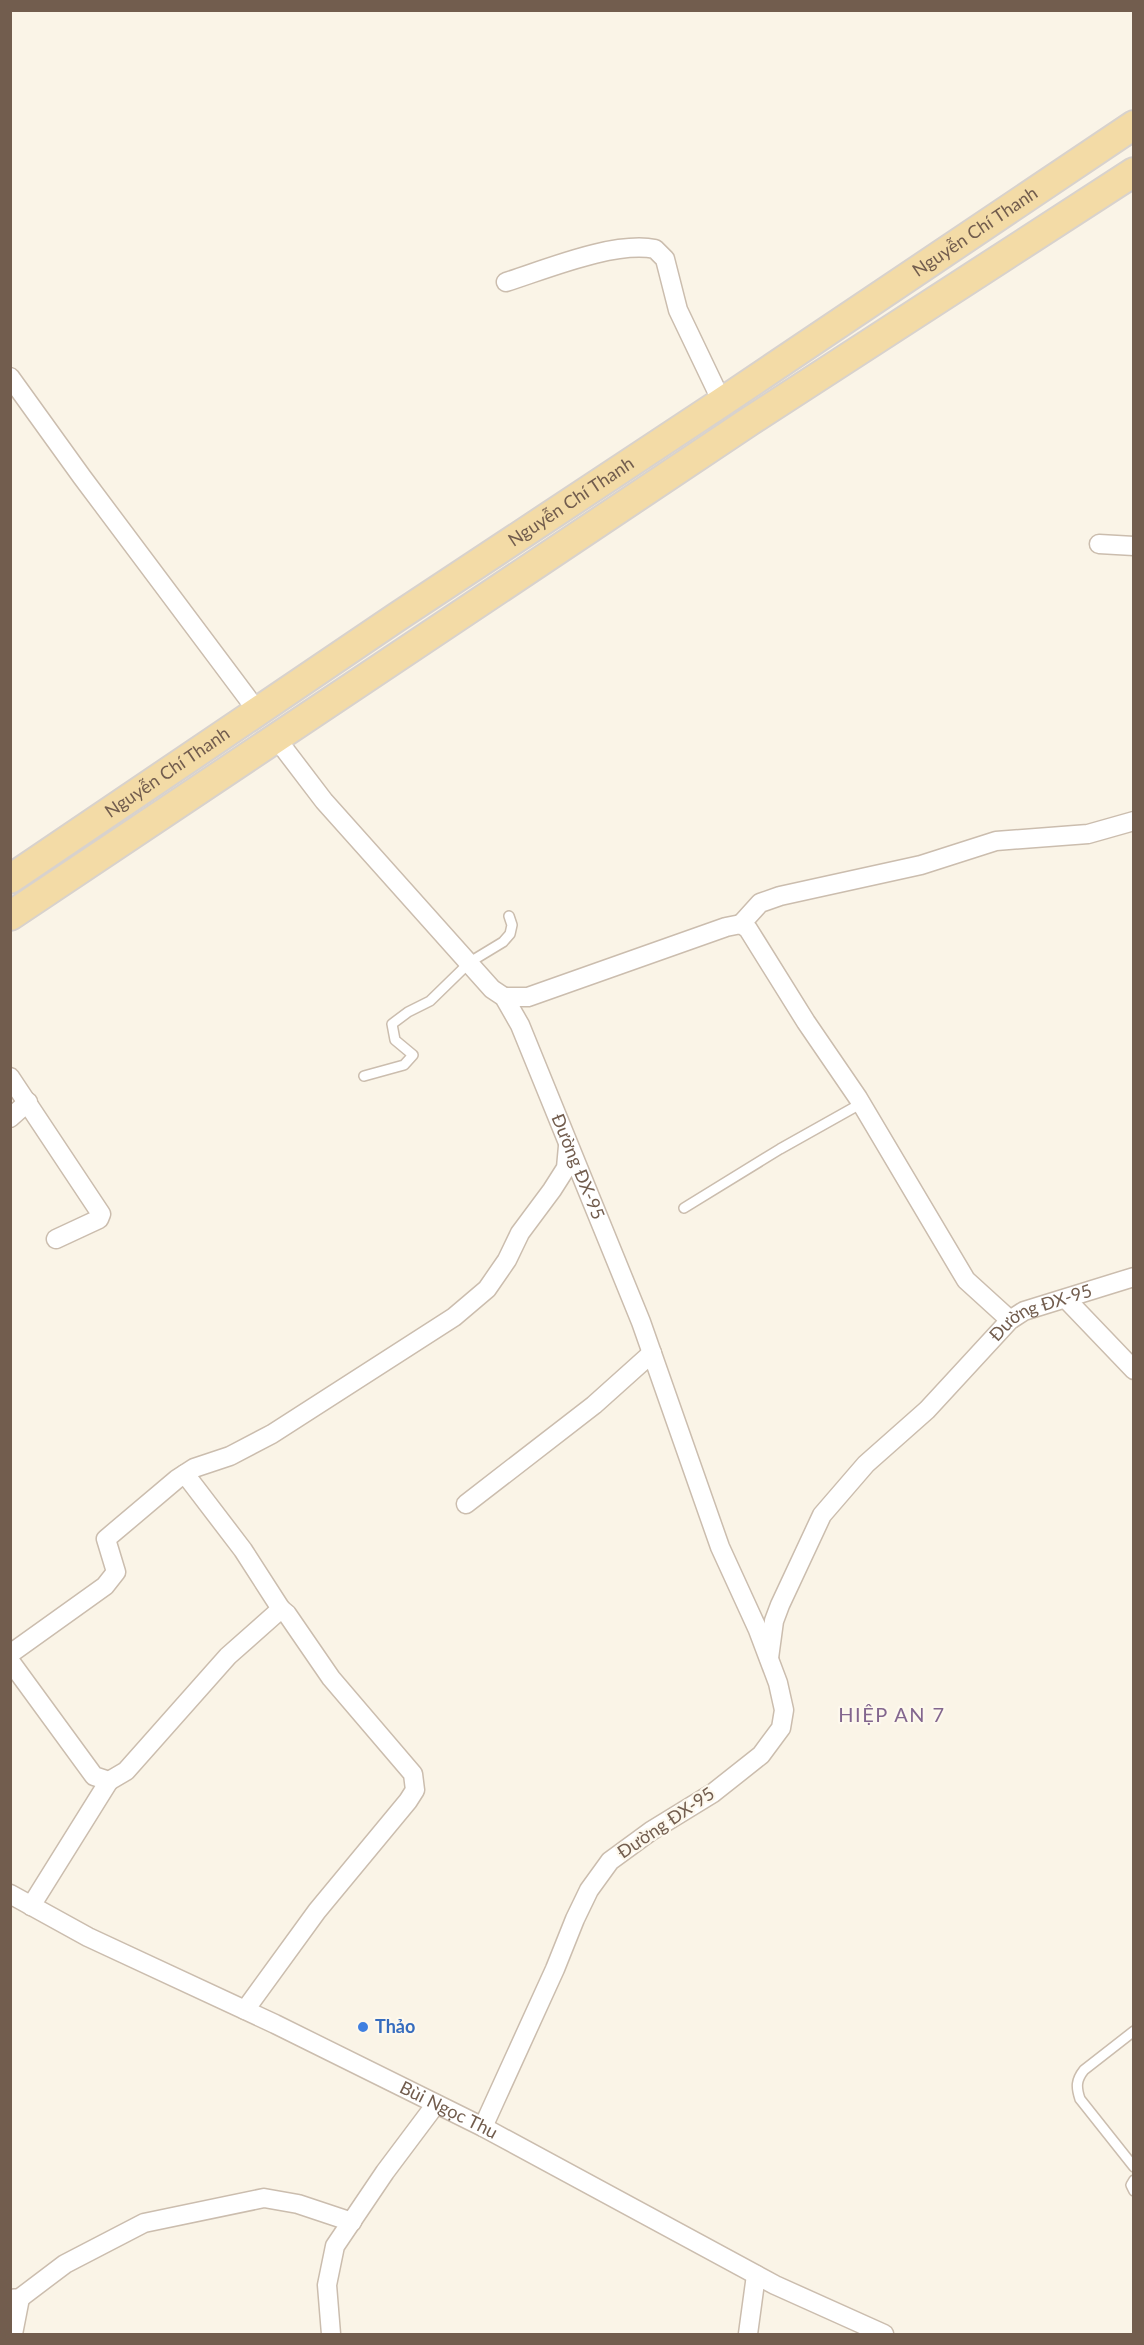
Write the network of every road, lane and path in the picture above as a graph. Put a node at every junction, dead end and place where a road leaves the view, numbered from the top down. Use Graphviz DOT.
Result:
graph roads {
  1 [pos="1134,125"];
  2 [pos="1134,172"];
  3 [pos="506,282"];
  4 [pos="10,377"];
  5 [pos="723,402"];
  6 [pos="1099,544"];
  7 [pos="1134,546"];
  8 [pos="258,712"];
  9 [pos="276,738"];
  10 [pos="1134,821"];
  11 [pos="10,879"];
  12 [pos="10,916"];
  13 [pos="509,916"];
  14 [pos="741,924"];
  15 [pos="470,962"];
  16 [pos="504,998"];
  17 [pos="364,1076"];
  18 [pos="10,1077"];
  19 [pos="28,1102"];
  20 [pos="862,1103"];
  21 [pos="10,1118"];
  22 [pos="568,1141"];
  23 [pos="684,1208"];
  24 [pos="56,1239"];
  25 [pos="1134,1277"];
  26 [pos="1066,1299"];
  27 [pos="1010,1320"];
  28 [pos="652,1353"];
  29 [pos="1134,1370"];
  30 [pos="185,1474"];
  31 [pos="466,1504"];
  32 [pos="280,1609"];
  33 [pos="10,1654"];
  34 [pos="10,1661"];
  35 [pos="769,1661"];
  36 [pos="110,1781"];
  37 [pos="10,1894"];
  38 [pos="31,1906"];
  39 [pos="244,2010"];
  40 [pos="1134,2031"];
  41 [pos="436,2104"];
  42 [pos="483,2127"];
  43 [pos="1134,2168"];
  44 [pos="1134,2180"];
  45 [pos="1134,2191"];
  46 [pos="352,2222"];
  47 [pos="756,2275"];
  48 [pos="15,2299"];
  49 [pos="13,2334"];
  50 [pos="331,2334"];
  51 [pos="748,2334"];
  52 [pos="884,2334"];
  1 -- 5 [label="main road, Nguyễn Chí Thanh"];
  2 -- 9 [label="main road, Nguyễn Chí Thanh"];
  3 -- 5 [label="street"];
  4 -- 8 [label="street"];
  5 -- 8 [label="main road, Nguyễn Chí Thanh"];
  6 -- 7 [label="street"];
  8 -- 9 [label="main road"];
  8 -- 11 [label="main road, Nguyễn Chí Thanh"];
  9 -- 12 [label="main road, Nguyễn Chí Thanh"];
  9 -- 15 [label="street, Đường ĐX-95"];
  10 -- 14 [label="street"];
  13 -- 15 [label="lane"];
  14 -- 16 [label="street"];
  14 -- 20 [label="street"];
  15 -- 16 [label="street, Đường ĐX-95"];
  15 -- 17 [label="lane"];
  16 -- 22 [label="street, Đường ĐX-95"];
  18 -- 19 [label="street"];
  19 -- 21 [label="street"];
  19 -- 24 [label="street"];
  20 -- 23 [label="lane"];
  20 -- 27 [label="street"];
  22 -- 28 [label="street, Đường ĐX-95"];
  22 -- 30 [label="street"];
  25 -- 26 [label="street, Đường ĐX-95"];
  26 -- 27 [label="street, Đường ĐX-95"];
  26 -- 29 [label="street"];
  27 -- 35 [label="street, Đường ĐX-95"];
  28 -- 31 [label="street"];
  28 -- 35 [label="street, Đường ĐX-95"];
  30 -- 32 [label="street"];
  30 -- 33 [label="street"];
  32 -- 36 [label="street"];
  32 -- 39 [label="street"];
  34 -- 36 [label="street"];
  35 -- 42 [label="street, Đường ĐX-95"];
  36 -- 38 [label="street"];
  37 -- 38 [label="street, Bùi Ngọc Thu"];
  38 -- 39 [label="street, Bùi Ngọc Thu"];
  39 -- 41 [label="street, Bùi Ngọc Thu"];
  40 -- 43 [label="lane"];
  41 -- 42 [label="street, Bùi Ngọc Thu"];
  41 -- 46 [label="street"];
  42 -- 47 [label="street, Bùi Ngọc Thu"];
  44 -- 45 [label="lane"];
  46 -- 48 [label="street"];
  46 -- 50 [label="street"];
  47 -- 51 [label="street"];
  47 -- 52 [label="street, Bùi Ngọc Thu"];
  48 -- 49 [label="street"];
}
